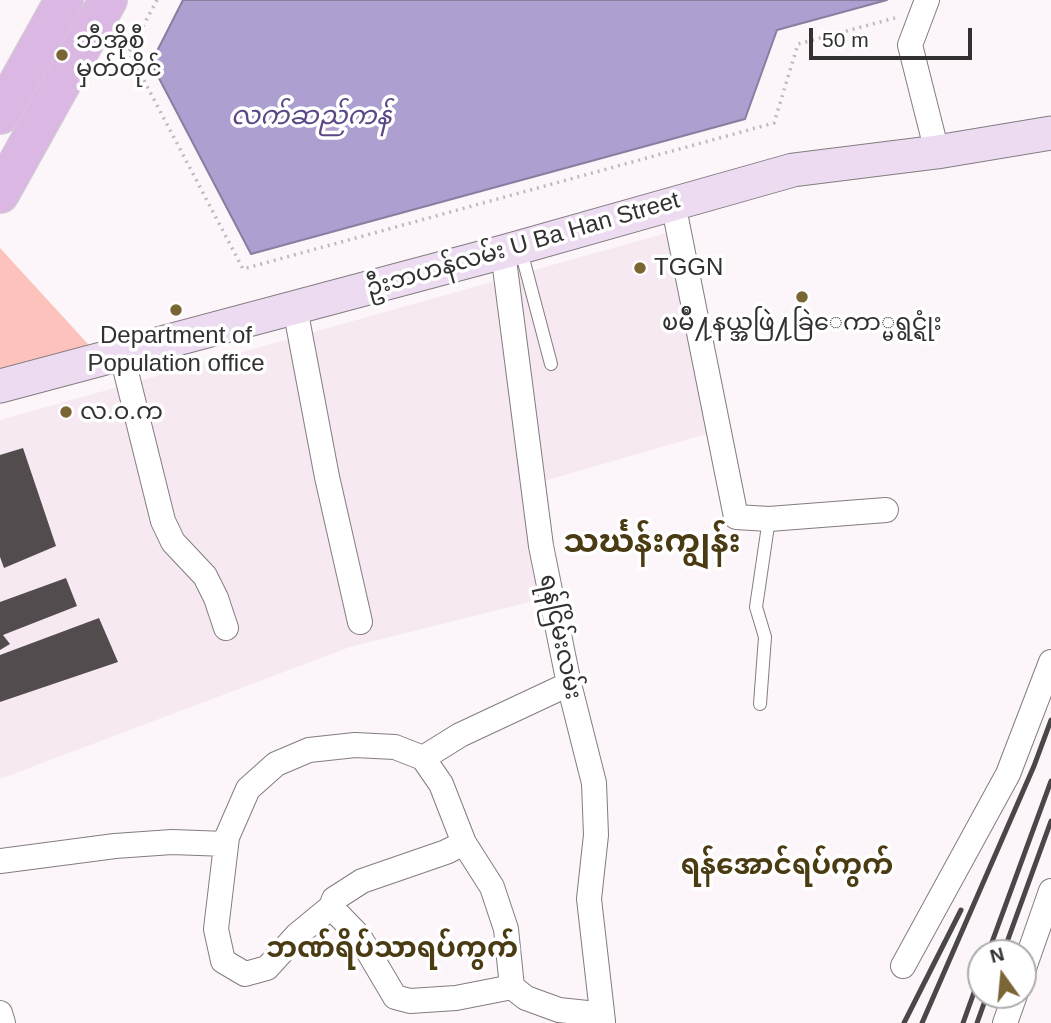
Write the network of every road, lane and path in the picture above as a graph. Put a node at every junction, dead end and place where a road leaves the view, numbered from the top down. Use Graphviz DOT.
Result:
graph roads {
  1 [pos="64,0"];
  2 [pos="108,0"];
  3 [pos="157,0"];
  4 [pos="930,3"];
  5 [pos="40,43"];
  6 [pos="74,61"];
  7 [pos="0,116"];
  8 [pos="1051,133"];
  9 [pos="937,152"];
  10 [pos="4,177"];
  11 [pos="673,203"];
  12 [pos="511,249"];
  13 [pos="295,308"];
  14 [pos="121,352"];
  15 [pos="551,364"];
  16 [pos="0,386"];
  17 [pos="886,510"];
  18 [pos="769,519"];
  19 [pos="360,622"];
  20 [pos="226,628"];
  21 [pos="1051,662"];
  22 [pos="569,684"];
  23 [pos="760,704"];
  24 [pos="423,758"];
  25 [pos="464,843"];
  26 [pos="226,844"];
  27 [pos="0,861"];
  28 [pos="1051,891"];
  29 [pos="331,907"];
  30 [pos="1034,939"];
  31 [pos="903,966"];
  32 [pos="512,987"];
  33 [pos="0,1013"];
  34 [pos="603,1022"];
  35 [pos="3,1023"];
  1 -- 5 [label="main road"];
  2 -- 6 [label="main road"];
  3 -- 4 [label="path"];
  4 -- 9 [label="street"];
  5 -- 6 [label="main road"];
  5 -- 7 [label="main road"];
  6 -- 10 [label="main road"];
  8 -- 9 [label="street, ဦးဘဟန်လမ်း U Ba Han Street"];
  9 -- 11 [label="street, ဦးဘဟန်လမ်း U Ba Han Street"];
  11 -- 12 [label="street, ဦးဘဟန်လမ်း U Ba Han Street"];
  11 -- 18 [label="street"];
  12 -- 13 [label="street, ဦးဘဟန်လမ်း U Ba Han Street"];
  12 -- 15 [label="lane"];
  12 -- 22 [label="street, ရန်ငြိမ်းလမ်း"];
  13 -- 14 [label="street, ဦးဘဟန်လမ်း U Ba Han Street"];
  13 -- 19 [label="street"];
  14 -- 16 [label="street, ဦးဘဟန်လမ်း U Ba Han Street"];
  14 -- 20 [label="street"];
  17 -- 18 [label="street"];
  18 -- 23 [label="lane"];
  21 -- 31 [label="street"];
  22 -- 24 [label="street"];
  22 -- 34 [label="street, ရန်ငြိမ်းလမ်း"];
  24 -- 25 [label="street"];
  24 -- 26 [label="street"];
  25 -- 29 [label="street"];
  25 -- 32 [label="street"];
  26 -- 27 [label="street"];
  26 -- 29 [label="street"];
  28 -- 30 [label="street"];
  29 -- 32 [label="street"];
  32 -- 34 [label="street"];
  33 -- 35 [label="street"];
}
